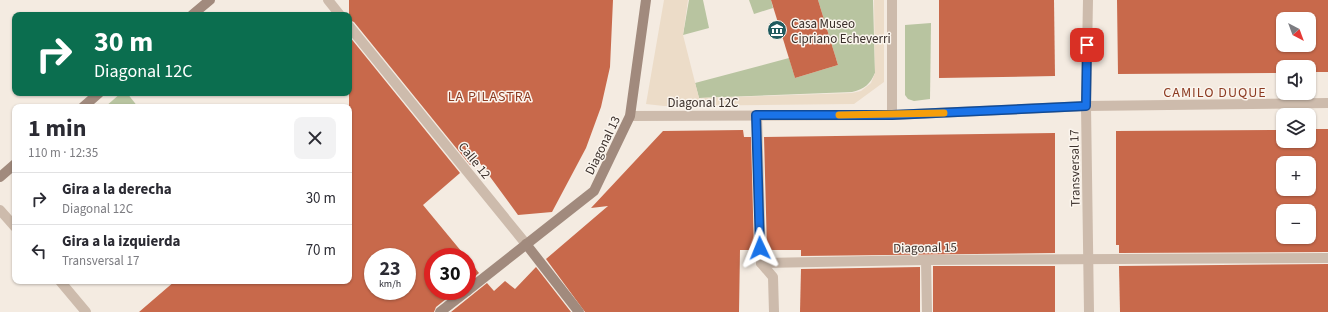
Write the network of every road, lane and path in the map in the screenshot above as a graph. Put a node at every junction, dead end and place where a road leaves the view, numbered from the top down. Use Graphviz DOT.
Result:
graph roads {
  1 [pos="210,0"];
  2 [pos="328,0"];
  3 [pos="646,0"];
  4 [pos="892,0"];
  5 [pos="1088,0"];
  6 [pos="196,12"];
  7 [pos="338,12"];
  8 [pos="352,30"];
  9 [pos="96,96"];
  10 [pos="1328,103"];
  11 [pos="86,104"];
  12 [pos="1086,106"];
  13 [pos="756,115"];
  14 [pos="892,115"];
  15 [pos="630,116"];
  16 [pos="12,167"];
  17 [pos="0,177"];
  18 [pos="0,210"];
  19 [pos="12,224"];
  20 [pos="526,244"];
  21 [pos="1328,258"];
  22 [pos="926,260"];
  23 [pos="1089,260"];
  24 [pos="761,263"];
  25 [pos="63,284"];
  26 [pos="476,284"];
  27 [pos="455,300"];
  28 [pos="86,312"];
  29 [pos="440,312"];
  30 [pos="579,312"];
  31 [pos="774,312"];
  32 [pos="926,312"];
  33 [pos="1089,312"];
  1 -- 6 [label="main road"];
  2 -- 7 [label="street"];
  3 -- 15 [label="main road, Diagonal 13"];
  4 -- 14 [label="street"];
  5 -- 12 [label="street, Transversal 17"];
  8 -- 20 [label="street, Calle 12"];
  9 -- 11 [label="main road"];
  10 -- 12 [label="street, Diagonal 12C"];
  12 -- 14 [label="street, Diagonal 12C"];
  12 -- 23 [label="street, Transversal 17"];
  13 -- 14 [label="street, Diagonal 12C"];
  13 -- 15 [label="street, Diagonal 12C"];
  13 -- 24 [label="street"];
  15 -- 20 [label="main road, Diagonal 13"];
  16 -- 17 [label="main road"];
  18 -- 19 [label="street"];
  20 -- 26 [label="main road, Diagonal 13"];
  20 -- 30 [label="main road, Calle 12"];
  21 -- 23 [label="street, Diagonal 15"];
  22 -- 23 [label="street, Diagonal 15"];
  22 -- 24 [label="street, Diagonal 15"];
  22 -- 32 [label="street"];
  23 -- 33 [label="street, Transversal 17"];
  24 -- 31 [label="street"];
  25 -- 28 [label="street"];
  27 -- 29 [label="main road, Diagonal 13"];
}
